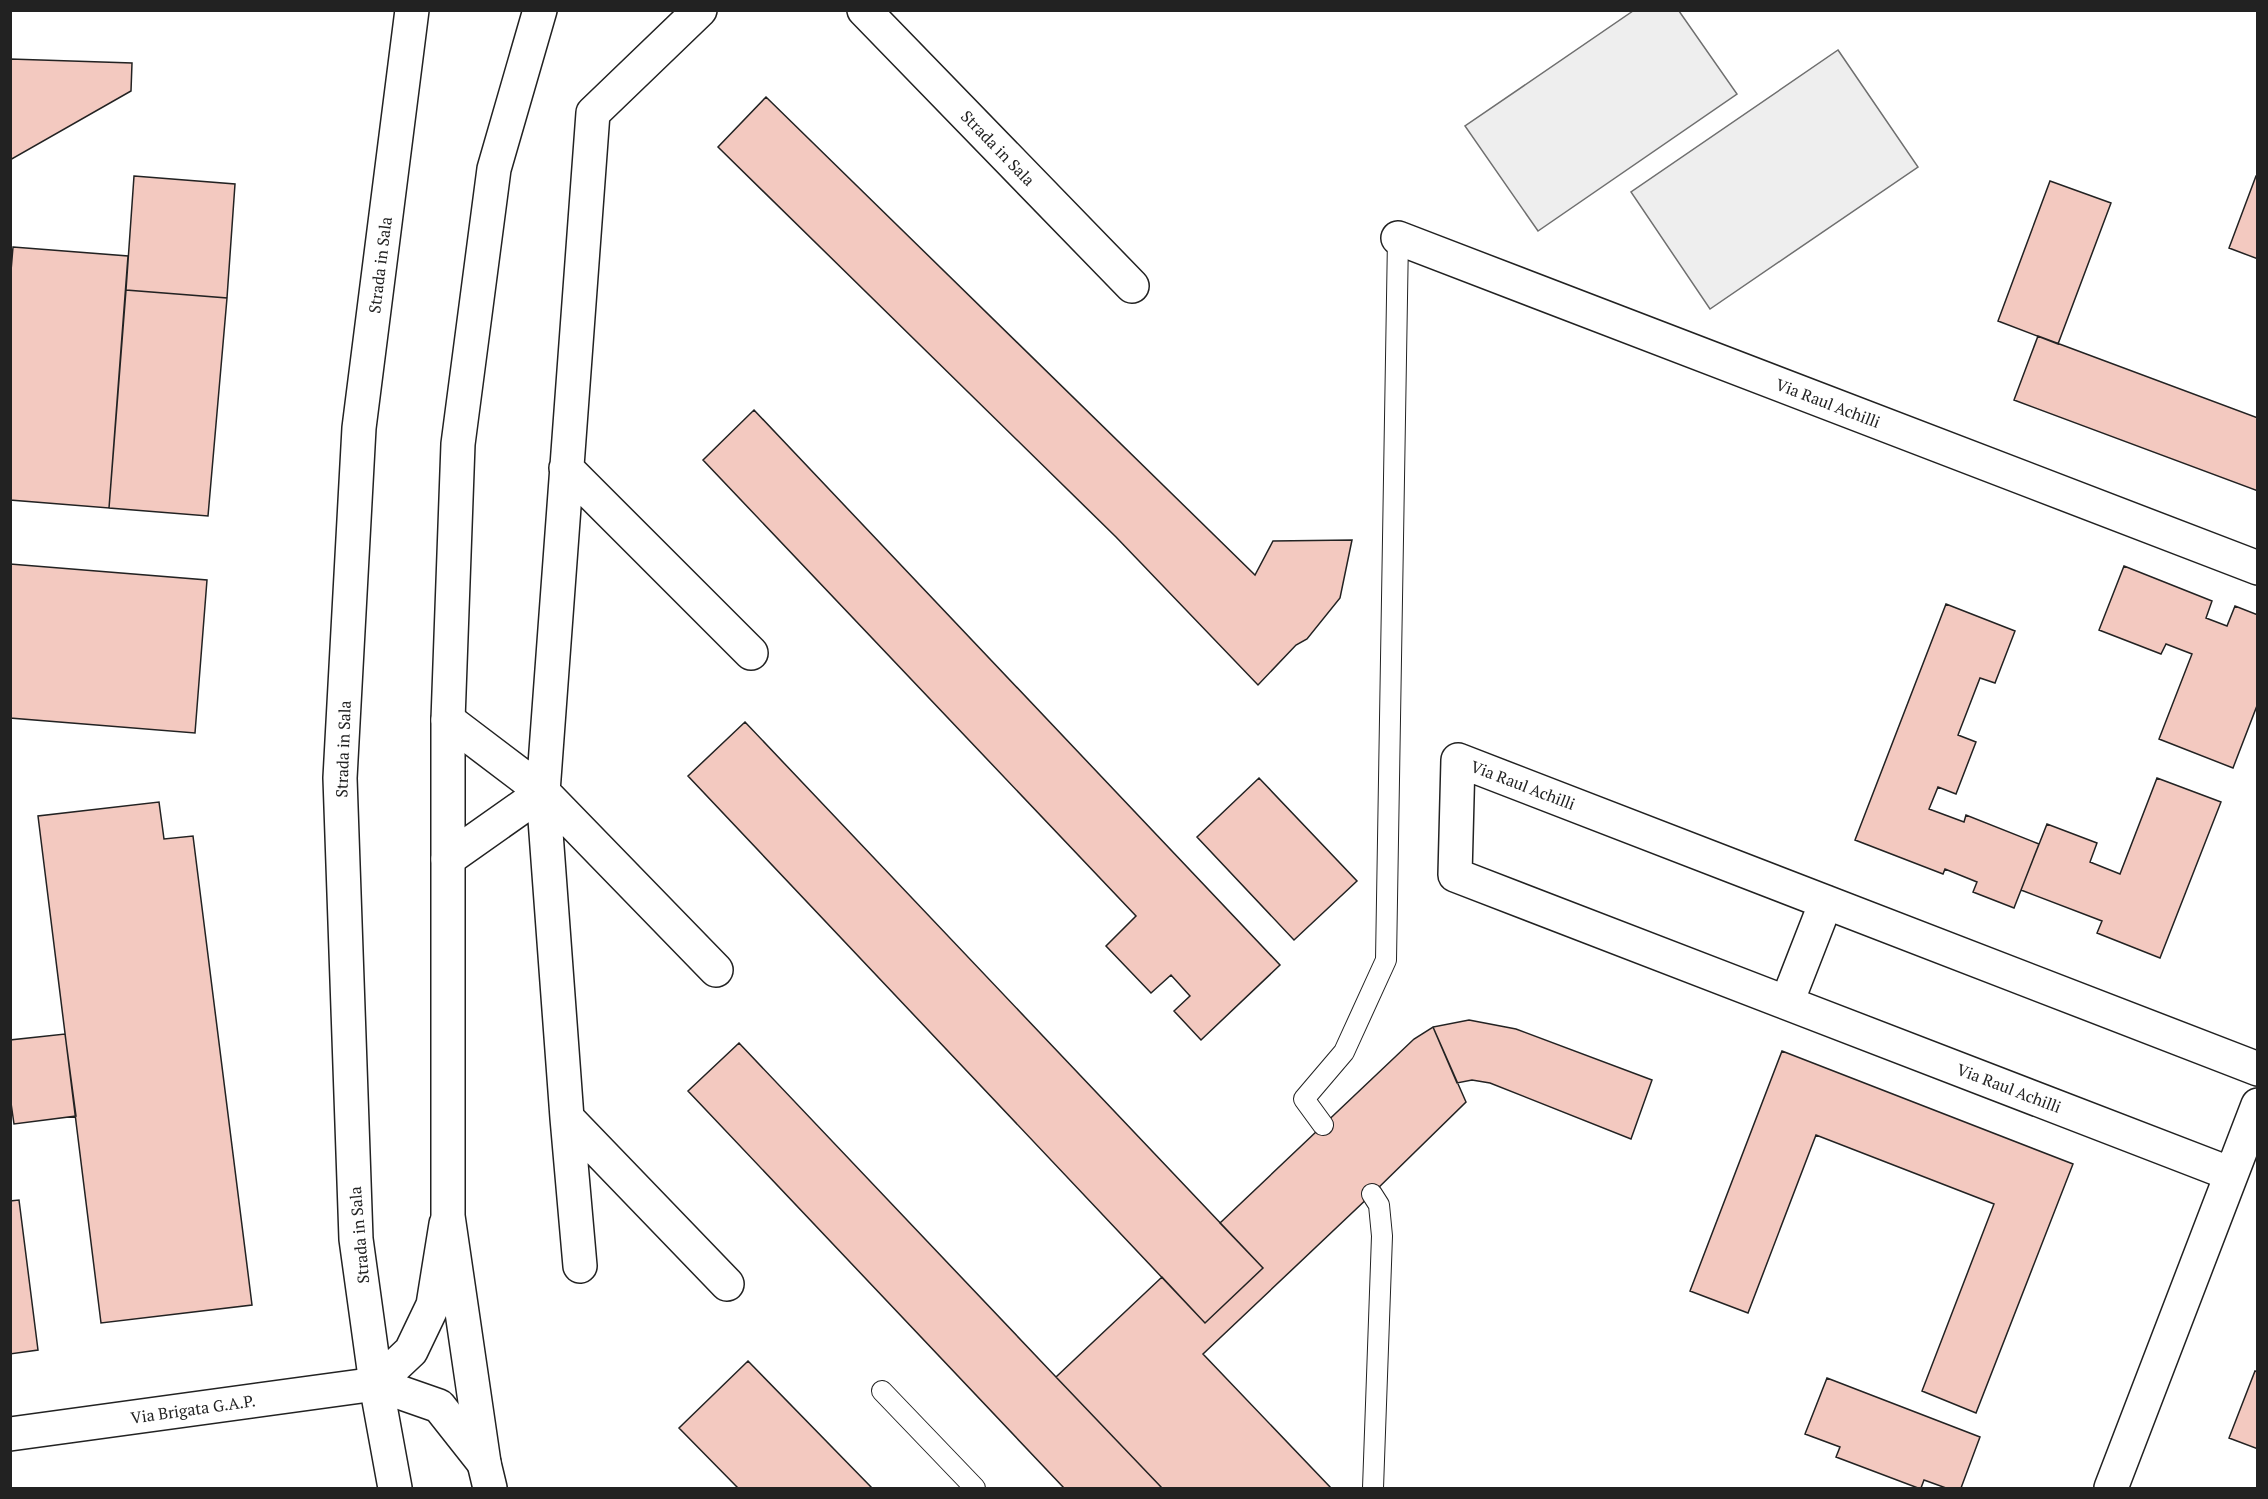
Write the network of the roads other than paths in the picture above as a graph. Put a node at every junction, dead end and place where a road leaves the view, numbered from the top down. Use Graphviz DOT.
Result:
graph roads {
  1 [pos="412,10"];
  2 [pos="540,10"];
  3 [pos="700,10"];
  4 [pos="864,10"];
  5 [pos="1398,238"];
  6 [pos="1132,286"];
  7 [pos="566,468"];
  8 [pos="2258,568"];
  9 [pos="751,653"];
  10 [pos="448,720"];
  11 [pos="543,792"];
  12 [pos="448,859"];
  13 [pos="1826,902"];
  14 [pos="716,970"];
  15 [pos="1787,1002"];
  16 [pos="2258,1069"];
  17 [pos="2258,1105"];
  18 [pos="567,1118"];
  19 [pos="1323,1125"];
  20 [pos="2231,1174"];
  21 [pos="1372,1194"];
  22 [pos="448,1215"];
  23 [pos="580,1266"];
  24 [pos="727,1284"];
  25 [pos="375,1384"];
  26 [pos="882,1391"];
  27 [pos="10,1434"];
  28 [pos="487,1476"];
  29 [pos="395,1488"];
  30 [pos="975,1488"];
  31 [pos="1373,1488"];
  32 [pos="2111,1488"];
  1 -- 25 [label="street, Strada in Sala"];
  2 -- 10 [label="street"];
  3 -- 7 [label="street"];
  4 -- 6 [label="street, Strada in Sala"];
  5 -- 8 [label="street, Via Raul Achilli"];
  5 -- 19 [label="lane"];
  7 -- 9 [label="street"];
  7 -- 11 [label="street"];
  10 -- 11 [label="street"];
  10 -- 12 [label="street"];
  11 -- 12 [label="street"];
  11 -- 14 [label="street"];
  11 -- 18 [label="street"];
  12 -- 22 [label="street"];
  13 -- 15 [label="street"];
  13 -- 15 [label="street, Via Raul Achilli"];
  13 -- 16 [label="street, Via Raul Achilli"];
  15 -- 20 [label="street, Via Raul Achilli"];
  17 -- 20 [label="street"];
  18 -- 23 [label="street"];
  18 -- 24 [label="street"];
  20 -- 32 [label="street"];
  21 -- 31 [label="lane"];
  22 -- 25 [label="street"];
  22 -- 28 [label="street"];
  25 -- 27 [label="street, Via Brigata G.A.P."];
  25 -- 28 [label="street, Via Brigata G.A.P."];
  25 -- 29 [label="street, Strada in Sala"];
  26 -- 30 [label="lane"];
}
